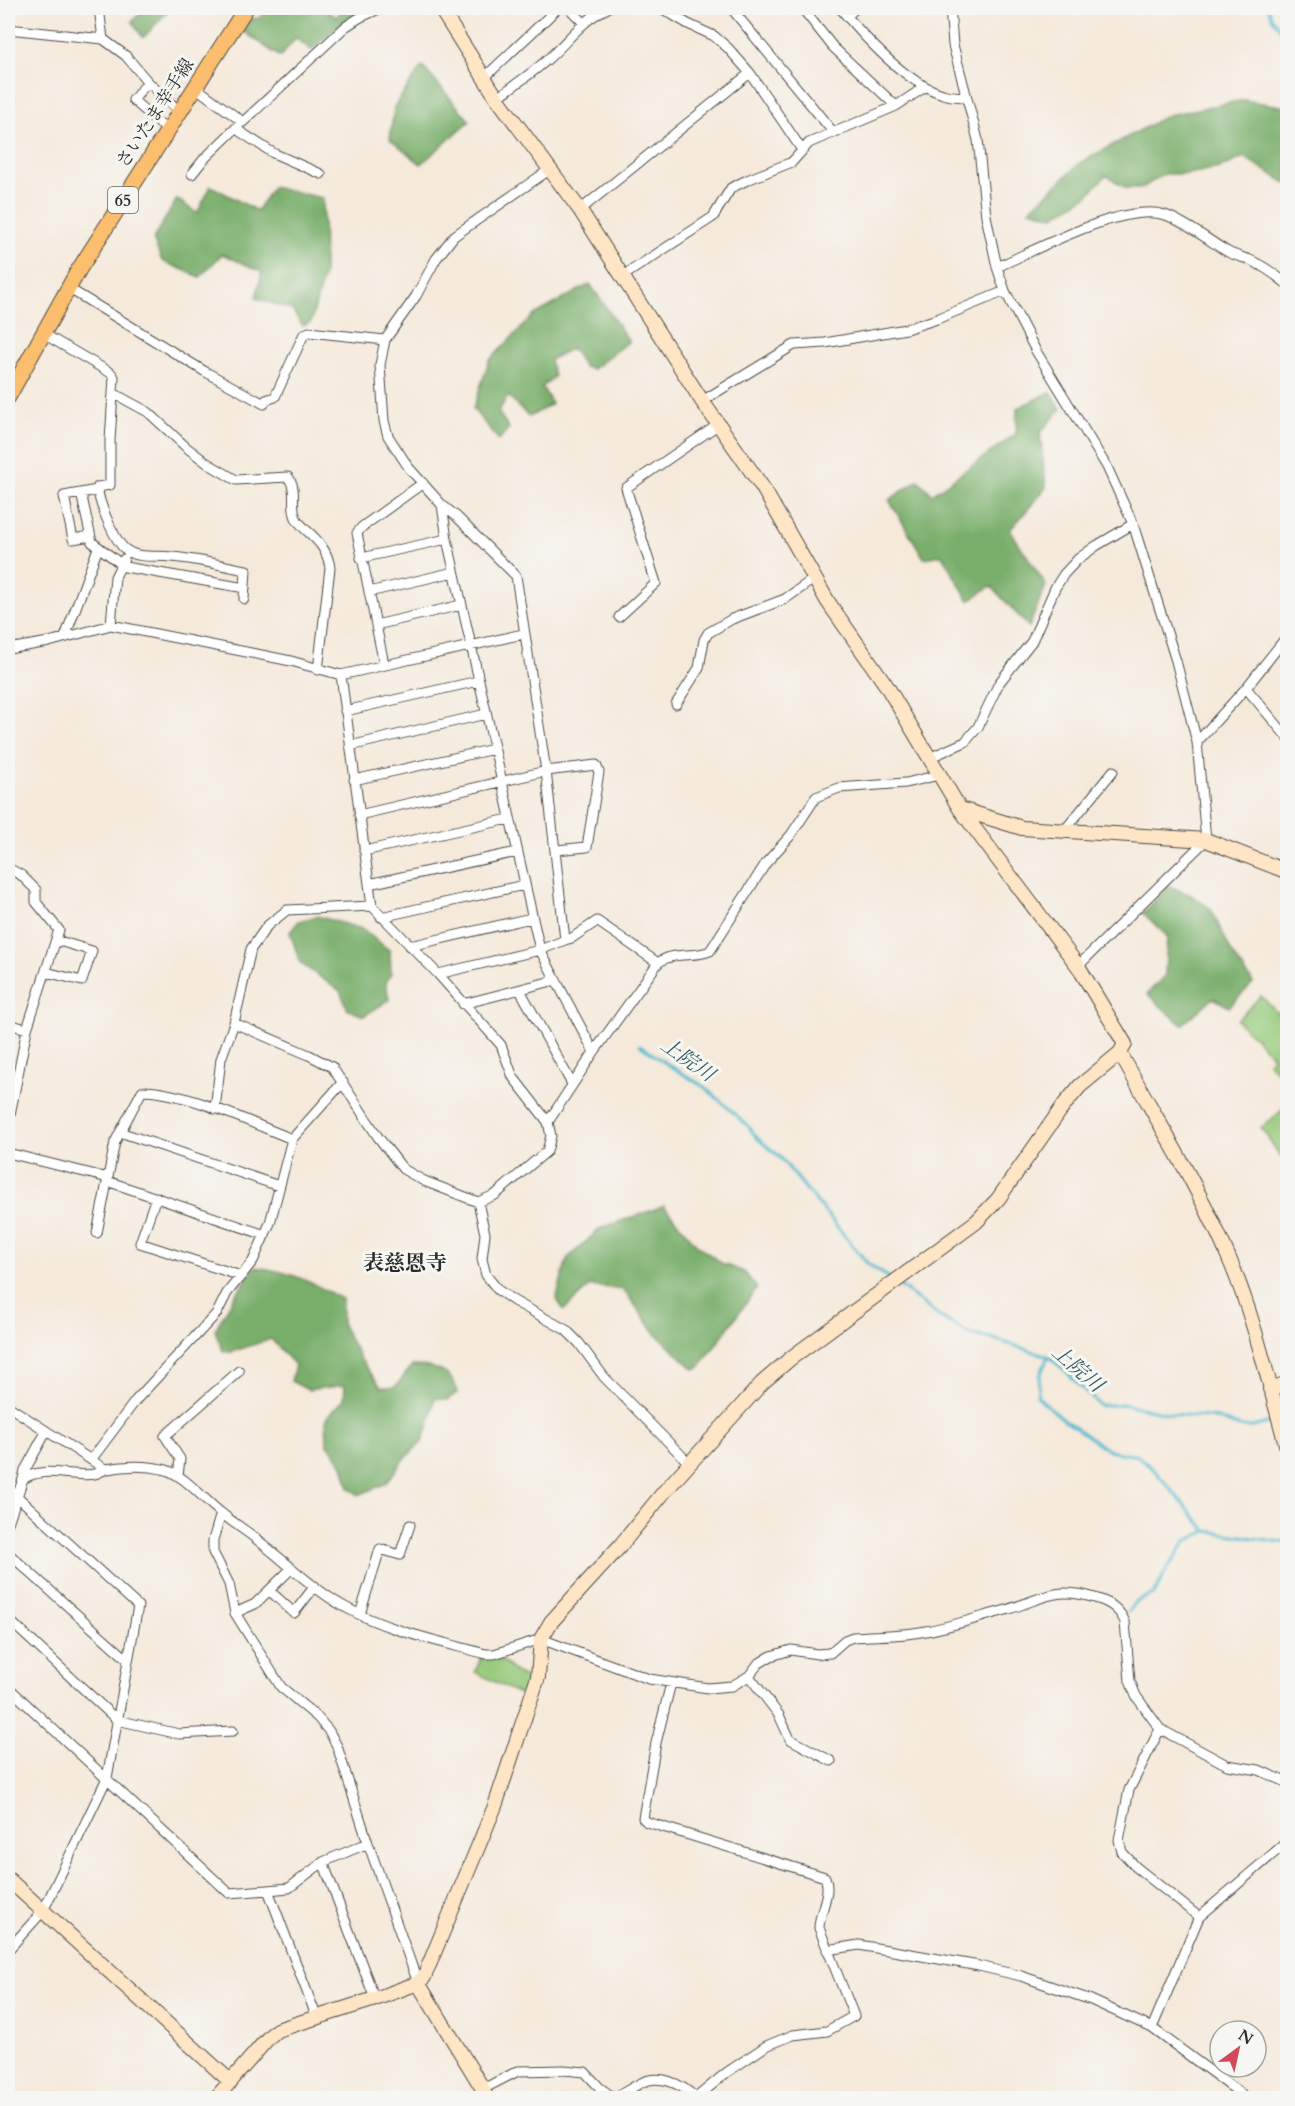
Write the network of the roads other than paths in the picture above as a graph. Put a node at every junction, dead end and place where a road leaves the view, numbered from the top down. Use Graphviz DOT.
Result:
graph roads {
  1 [pos="99,8"];
  2 [pos="246,8"];
  3 [pos="381,8"];
  4 [pos="440,8"];
  5 [pos="558,8"];
  6 [pos="569,8"];
  7 [pos="608,8"];
  8 [pos="662,8"];
  9 [pos="731,8"];
  10 [pos="802,8"];
  11 [pos="840,8"];
  12 [pos="856,8"];
  13 [pos="950,8"];
  14 [pos="846,16"];
  15 [pos="584,23"];
  16 [pos="8,29"];
  17 [pos="103,39"];
  18 [pos="750,73"];
  19 [pos="485,76"];
  20 [pos="147,82"];
  21 [pos="195,87"];
  22 [pos="925,87"];
  23 [pos="966,97"];
  24 [pos="497,98"];
  25 [pos="896,106"];
  26 [pos="179,111"];
  27 [pos="239,125"];
  28 [pos="167,130"];
  29 [pos="833,132"];
  30 [pos="801,150"];
  31 [pos="549,170"];
  32 [pos="192,174"];
  33 [pos="321,174"];
  34 [pos="580,210"];
  35 [pos="997,267"];
  36 [pos="623,276"];
  37 [pos="1287,285"];
  38 [pos="68,288"];
  39 [pos="1005,291"];
  40 [pos="42,333"];
  41 [pos="385,340"];
  42 [pos="10,388"];
  43 [pos="112,393"];
  44 [pos="702,401"];
  45 [pos="718,424"];
  46 [pos="423,483"];
  47 [pos="97,490"];
  48 [pos="81,493"];
  49 [pos="442,505"];
  50 [pos="1133,524"];
  51 [pos="90,536"];
  52 [pos="447,539"];
  53 [pos="98,548"];
  54 [pos="127,551"];
  55 [pos="361,558"];
  56 [pos="122,564"];
  57 [pos="454,572"];
  58 [pos="815,578"];
  59 [pos="245,588"];
  60 [pos="369,592"];
  61 [pos="244,600"];
  62 [pos="461,605"];
  63 [pos="619,616"];
  64 [pos="111,625"];
  65 [pos="376,625"];
  66 [pos="524,634"];
  67 [pos="1287,635"];
  68 [pos="65,637"];
  69 [pos="470,646"];
  70 [pos="8,649"];
  71 [pos="384,664"];
  72 [pos="318,670"];
  73 [pos="340,675"];
  74 [pos="478,681"];
  75 [pos="1246,688"];
  76 [pos="676,704"];
  77 [pos="345,711"];
  78 [pos="486,714"];
  79 [pos="1287,738"];
  80 [pos="1197,742"];
  81 [pos="350,746"];
  82 [pos="494,749"];
  83 [pos="929,758"];
  84 [pos="546,771"];
  85 [pos="1113,771"];
  86 [pos="939,775"];
  87 [pos="354,780"];
  88 [pos="501,783"];
  89 [pos="960,809"];
  90 [pos="359,815"];
  91 [pos="509,819"];
  92 [pos="1064,831"];
  93 [pos="1206,840"];
  94 [pos="556,850"];
  95 [pos="364,851"];
  96 [pos="517,852"];
  97 [pos="8,868"];
  98 [pos="1287,872"];
  99 [pos="369,884"];
  100 [pos="524,885"];
  101 [pos="372,906"];
  102 [pos="381,917"];
  103 [pos="531,918"];
  104 [pos="56,940"];
  105 [pos="565,940"];
  106 [pos="410,946"];
  107 [pos="540,950"];
  108 [pos="658,963"];
  109 [pos="1078,966"];
  110 [pos="46,972"];
  111 [pos="438,974"];
  112 [pos="556,980"];
  113 [pos="520,990"];
  114 [pos="463,1004"];
  115 [pos="234,1023"];
  116 [pos="8,1024"];
  117 [pos="27,1029"];
  118 [pos="594,1052"];
  119 [pos="1119,1053"];
  120 [pos="343,1082"];
  121 [pos="572,1084"];
  122 [pos="215,1108"];
  123 [pos="548,1122"];
  124 [pos="8,1125"];
  125 [pos="120,1132"];
  126 [pos="292,1139"];
  127 [pos="8,1153"];
  128 [pos="108,1180"];
  129 [pos="279,1186"];
  130 [pos="156,1197"];
  131 [pos="478,1202"];
  132 [pos="97,1233"];
  133 [pos="265,1235"];
  134 [pos="241,1276"];
  135 [pos="239,1371"];
  136 [pos="1287,1383"];
  137 [pos="1270,1389"];
  138 [pos="8,1406"];
  139 [pos="46,1432"];
  140 [pos="1287,1451"];
  141 [pos="91,1460"];
  142 [pos="690,1464"];
  143 [pos="105,1469"];
  144 [pos="178,1476"];
  145 [pos="23,1479"];
  146 [pos="8,1488"];
  147 [pos="17,1496"];
  148 [pos="220,1513"];
  149 [pos="8,1523"];
  150 [pos="410,1525"];
  151 [pos="8,1553"];
  152 [pos="292,1568"];
  153 [pos="315,1586"];
  154 [pos="270,1591"];
  155 [pos="235,1613"];
  156 [pos="360,1614"];
  157 [pos="8,1620"];
  158 [pos="541,1639"];
  159 [pos="128,1660"];
  160 [pos="749,1676"];
  161 [pos="671,1683"];
  162 [pos="8,1687"];
  163 [pos="117,1720"];
  164 [pos="1160,1729"];
  165 [pos="233,1731"];
  166 [pos="831,1761"];
  167 [pos="107,1778"];
  168 [pos="1287,1783"];
  169 [pos="1287,1841"];
  170 [pos="368,1843"];
  171 [pos="323,1862"];
  172 [pos="8,1879"];
  173 [pos="268,1890"];
  174 [pos="43,1911"];
  175 [pos="1199,1917"];
  176 [pos="8,1950"];
  177 [pos="827,1950"];
  178 [pos="418,1983"];
  179 [pos="375,1999"];
  180 [pos="317,2018"];
  181 [pos="1152,2028"];
  182 [pos="231,2082"];
  183 [pos="484,2094"];
  184 [pos="216,2098"];
  185 [pos="696,2098"];
  186 [pos="1238,2098"];
  1 -- 17 [label="street"];
  2 -- 21 [label="main road, さいたま幸手線 / 65"];
  3 -- 27 [label="street"];
  4 -- 19 [label="street"];
  5 -- 19 [label="street"];
  6 -- 15 [label="street"];
  7 -- 15 [label="street"];
  8 -- 18 [label="street"];
  9 -- 29 [label="street"];
  10 -- 25 [label="street"];
  11 -- 14 [label="street"];
  12 -- 14 [label="street"];
  13 -- 23 [label="street"];
  14 -- 22 [label="street"];
  15 -- 24 [label="street"];
  16 -- 17 [label="street"];
  17 -- 20 [label="street"];
  18 -- 30 [label="street"];
  18 -- 34 [label="street"];
  19 -- 24 [label="street"];
  20 -- 26 [label="street"];
  20 -- 28 [label="street"];
  21 -- 26 [label="main road, さいたま幸手線 / 65"];
  21 -- 27 [label="street"];
  22 -- 23 [label="street"];
  22 -- 25 [label="street"];
  23 -- 35 [label="street"];
  24 -- 31 [label="street"];
  25 -- 29 [label="street"];
  26 -- 28 [label="main road, さいたま幸手線 / 65"];
  27 -- 32 [label="street"];
  27 -- 33 [label="street"];
  28 -- 38 [label="main road, さいたま幸手線 / 65"];
  29 -- 30 [label="street"];
  30 -- 36 [label="street"];
  31 -- 34 [label="street"];
  31 -- 41 [label="street"];
  34 -- 36 [label="street"];
  35 -- 37 [label="street"];
  35 -- 39 [label="street"];
  36 -- 44 [label="street"];
  38 -- 40 [label="main road, さいたま幸手線 / 65"];
  38 -- 41 [label="street"];
  39 -- 44 [label="street"];
  39 -- 50 [label="street"];
  40 -- 42 [label="main road, さいたま幸手線 / 65"];
  40 -- 43 [label="street"];
  41 -- 46 [label="street"];
  43 -- 47 [label="street"];
  43 -- 72 [label="street"];
  44 -- 45 [label="street"];
  45 -- 58 [label="street"];
  45 -- 63 [label="street"];
  46 -- 49 [label="street"];
  46 -- 55 [label="street"];
  47 -- 48 [label="street"];
  47 -- 54 [label="street"];
  48 -- 51 [label="street"];
  48 -- 51 [label="street"];
  49 -- 52 [label="street"];
  49 -- 66 [label="street"];
  50 -- 80 [label="street"];
  50 -- 83 [label="street"];
  51 -- 53 [label="street"];
  52 -- 55 [label="street"];
  52 -- 57 [label="street"];
  53 -- 56 [label="street"];
  53 -- 68 [label="street"];
  54 -- 56 [label="street"];
  54 -- 59 [label="street"];
  55 -- 60 [label="street"];
  56 -- 59 [label="street"];
  56 -- 64 [label="street"];
  57 -- 60 [label="street"];
  57 -- 62 [label="street"];
  58 -- 76 [label="street"];
  58 -- 83 [label="street"];
  59 -- 61 [label="street"];
  60 -- 65 [label="street"];
  62 -- 65 [label="street"];
  62 -- 69 [label="street"];
  64 -- 68 [label="street"];
  64 -- 72 [label="street"];
  65 -- 71 [label="street"];
  66 -- 69 [label="street"];
  66 -- 84 [label="street"];
  67 -- 75 [label="street"];
  68 -- 70 [label="street"];
  69 -- 71 [label="street"];
  69 -- 74 [label="street"];
  71 -- 73 [label="street"];
  72 -- 73 [label="street"];
  73 -- 77 [label="street"];
  74 -- 77 [label="street"];
  74 -- 78 [label="street"];
  75 -- 79 [label="street"];
  75 -- 80 [label="street"];
  77 -- 81 [label="street"];
  78 -- 81 [label="street"];
  78 -- 82 [label="street"];
  80 -- 93 [label="street"];
  81 -- 87 [label="street"];
  82 -- 87 [label="street"];
  82 -- 88 [label="street"];
  83 -- 86 [label="street"];
  84 -- 88 [label="street"];
  84 -- 94 [label="street"];
  84 -- 94 [label="street"];
  85 -- 92 [label="street"];
  86 -- 89 [label="street"];
  86 -- 108 [label="street"];
  87 -- 90 [label="street"];
  88 -- 90 [label="street"];
  88 -- 91 [label="street"];
  89 -- 92 [label="street"];
  89 -- 109 [label="street"];
  90 -- 95 [label="street"];
  91 -- 95 [label="street"];
  91 -- 96 [label="street"];
  92 -- 93 [label="street"];
  93 -- 98 [label="street"];
  93 -- 109 [label="street"];
  94 -- 105 [label="street"];
  95 -- 99 [label="street"];
  96 -- 99 [label="street"];
  96 -- 100 [label="street"];
  97 -- 104 [label="street"];
  99 -- 101 [label="street"];
  100 -- 102 [label="street"];
  100 -- 103 [label="street"];
  101 -- 102 [label="street"];
  101 -- 115 [label="street"];
  102 -- 106 [label="street"];
  103 -- 106 [label="street"];
  103 -- 107 [label="street"];
  104 -- 110 [label="street"];
  104 -- 110 [label="street"];
  105 -- 107 [label="street"];
  105 -- 108 [label="street"];
  106 -- 111 [label="street"];
  107 -- 111 [label="street"];
  107 -- 112 [label="street"];
  108 -- 118 [label="street"];
  109 -- 119 [label="street"];
  110 -- 117 [label="street"];
  111 -- 114 [label="street"];
  112 -- 113 [label="street"];
  112 -- 118 [label="street"];
  113 -- 114 [label="street"];
  113 -- 121 [label="street"];
  114 -- 123 [label="street"];
  115 -- 120 [label="street"];
  115 -- 122 [label="street"];
  116 -- 117 [label="street"];
  117 -- 124 [label="street"];
  118 -- 121 [label="street"];
  119 -- 137 [label="street"];
  119 -- 142 [label="street"];
  120 -- 126 [label="street"];
  120 -- 131 [label="street"];
  121 -- 123 [label="street"];
  122 -- 125 [label="street"];
  122 -- 126 [label="street"];
  123 -- 131 [label="street"];
  125 -- 128 [label="street"];
  125 -- 129 [label="street"];
  126 -- 129 [label="street"];
  127 -- 128 [label="street"];
  128 -- 130 [label="street"];
  128 -- 132 [label="street"];
  129 -- 133 [label="street"];
  130 -- 133 [label="street"];
  130 -- 134 [label="street"];
  131 -- 142 [label="street"];
  133 -- 134 [label="street"];
  134 -- 141 [label="street"];
  135 -- 144 [label="street"];
  136 -- 137 [label="street"];
  137 -- 140 [label="street"];
  138 -- 139 [label="street"];
  139 -- 141 [label="street"];
  139 -- 145 [label="street"];
  141 -- 143 [label="street"];
  142 -- 158 [label="street"];
  143 -- 144 [label="street"];
  143 -- 145 [label="street"];
  144 -- 148 [label="street"];
  145 -- 147 [label="street"];
  146 -- 147 [label="street"];
  147 -- 149 [label="street"];
  147 -- 159 [label="street"];
  148 -- 152 [label="street"];
  148 -- 155 [label="street"];
  150 -- 156 [label="street"];
  151 -- 159 [label="street"];
  152 -- 153 [label="street"];
  152 -- 154 [label="street"];
  153 -- 154 [label="street"];
  153 -- 156 [label="street"];
  154 -- 155 [label="street"];
  155 -- 170 [label="street"];
  156 -- 158 [label="street"];
  157 -- 163 [label="street"];
  158 -- 161 [label="street"];
  158 -- 178 [label="street"];
  159 -- 163 [label="street"];
  160 -- 161 [label="street"];
  160 -- 164 [label="street"];
  160 -- 166 [label="street"];
  161 -- 177 [label="street"];
  162 -- 167 [label="street"];
  163 -- 165 [label="street"];
  163 -- 167 [label="street"];
  164 -- 168 [label="street"];
  164 -- 175 [label="street"];
  167 -- 173 [label="street"];
  167 -- 174 [label="street"];
  169 -- 175 [label="street"];
  170 -- 171 [label="street"];
  170 -- 178 [label="street"];
  171 -- 173 [label="street"];
  171 -- 179 [label="street"];
  172 -- 174 [label="street"];
  173 -- 180 [label="street"];
  174 -- 176 [label="street"];
  174 -- 182 [label="street"];
  175 -- 181 [label="street"];
  177 -- 181 [label="street"];
  177 -- 185 [label="street"];
  178 -- 179 [label="street"];
  178 -- 183 [label="street"];
  179 -- 180 [label="street"];
  180 -- 182 [label="street"];
  181 -- 186 [label="street"];
  182 -- 184 [label="street"];
  183 -- 185 [label="street"];
}
